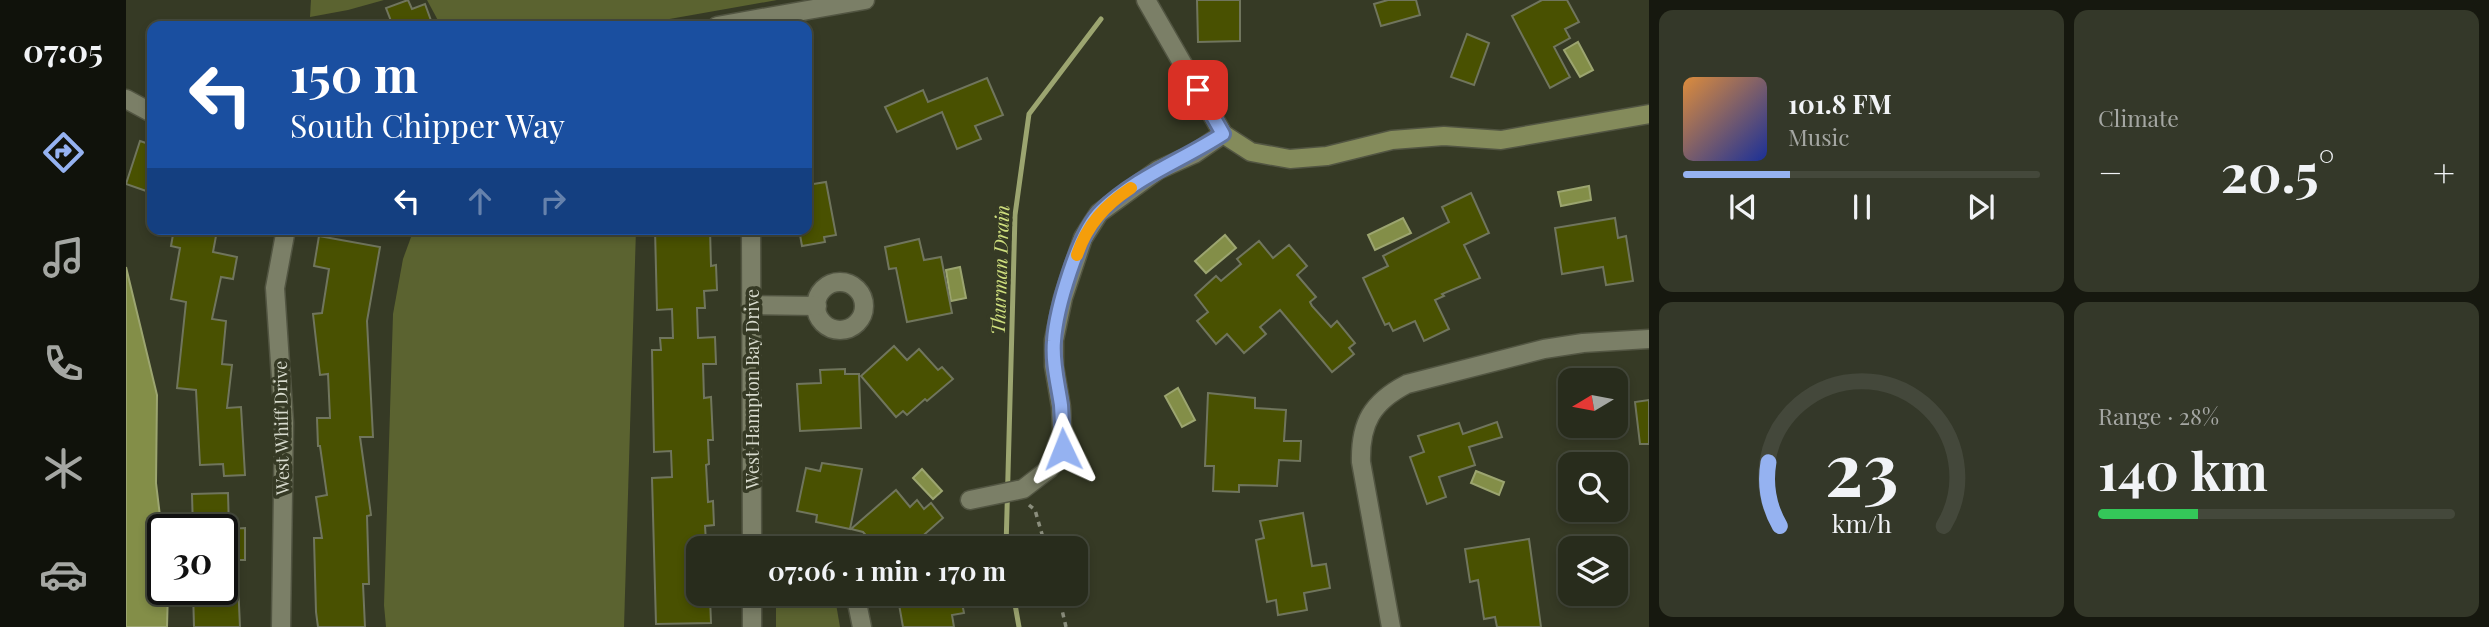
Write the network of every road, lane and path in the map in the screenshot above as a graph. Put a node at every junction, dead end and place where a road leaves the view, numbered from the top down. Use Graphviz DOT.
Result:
graph roads {
  1 [pos="865,0"];
  2 [pos="1146,0"];
  3 [pos="845,2"];
  4 [pos="752,21"];
  5 [pos="126,99"];
  6 [pos="147,110"];
  7 [pos="1649,114"];
  8 [pos="1223,134"];
  9 [pos="285,235"];
  10 [pos="751,235"];
  11 [pos="751,305"];
  12 [pos="817,306"];
  13 [pos="1649,339"];
  14 [pos="970,500"];
  15 [pos="1035,510"];
  16 [pos="752,536"];
  17 [pos="1043,536"];
  18 [pos="752,606"];
  19 [pos="858,606"];
  20 [pos="1061,606"];
  21 [pos="281,627"];
  22 [pos="752,627"];
  23 [pos="862,627"];
  24 [pos="1066,627"];
  25 [pos="1391,627"];
  1 -- 3 [label="street"];
  2 -- 8 [label="street"];
  3 -- 4 [label="street"];
  5 -- 6 [label="street"];
  7 -- 8 [label="street"];
  8 -- 14 [label="street"];
  9 -- 21 [label="street, West Whiff Drive"];
  10 -- 11 [label="street, West Hampton Bay Drive"];
  11 -- 12 [label="street"];
  11 -- 16 [label="street, West Hampton Bay Drive"];
  13 -- 25 [label="street"];
  15 -- 17 [label="path"];
  18 -- 22 [label="street"];
  19 -- 23 [label="street"];
  20 -- 24 [label="path"];
}
